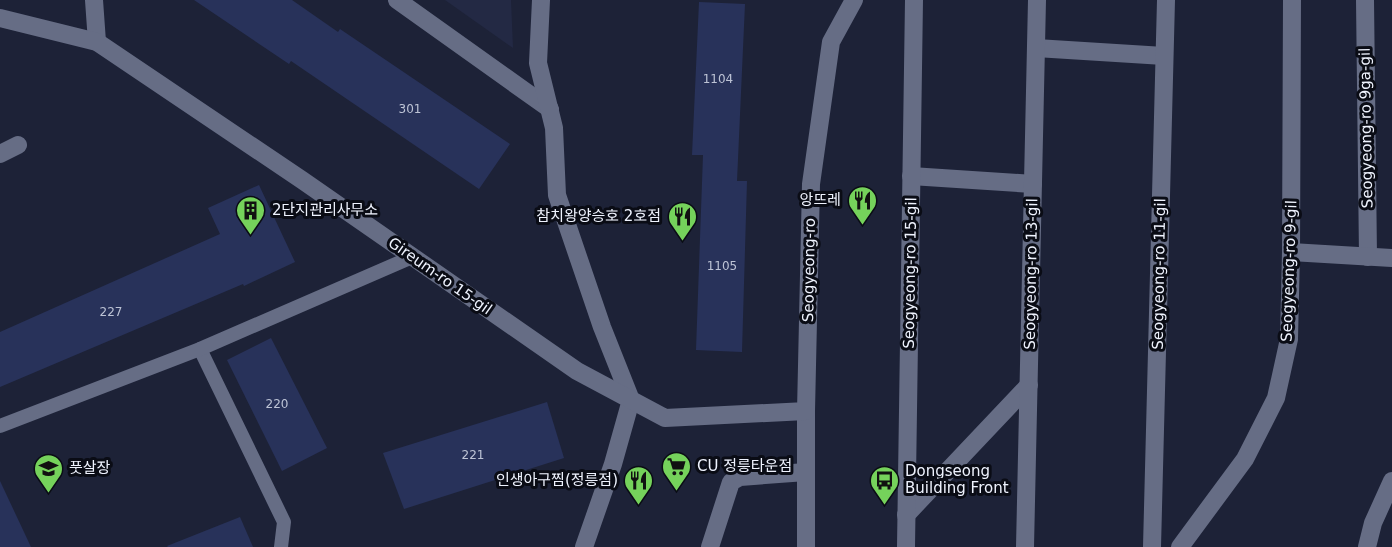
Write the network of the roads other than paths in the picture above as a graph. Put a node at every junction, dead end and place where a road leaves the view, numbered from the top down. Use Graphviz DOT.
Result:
graph roads {
  1 [pos="94,0"];
  2 [pos="397,0"];
  3 [pos="541,0"];
  4 [pos="854,0"];
  5 [pos="914,0"];
  6 [pos="1037,0"];
  7 [pos="1166,0"];
  8 [pos="1292,0"];
  9 [pos="1365,0"];
  10 [pos="0,18"];
  11 [pos="97,42"];
  12 [pos="1036,48"];
  13 [pos="1164,56"];
  14 [pos="550,109"];
  15 [pos="18,145"];
  16 [pos="0,154"];
  17 [pos="911,176"];
  18 [pos="1033,184"];
  19 [pos="1291,252"];
  20 [pos="412,257"];
  21 [pos="1368,257"];
  22 [pos="1392,258"];
  23 [pos="200,349"];
  24 [pos="1029,385"];
  25 [pos="631,400"];
  26 [pos="806,411"];
  27 [pos="0,426"];
  28 [pos="806,472"];
  29 [pos="1392,482"];
  30 [pos="906,515"];
  31 [pos="281,547"];
  32 [pos="584,547"];
  33 [pos="710,547"];
  34 [pos="806,547"];
  35 [pos="906,547"];
  36 [pos="1025,547"];
  37 [pos="1152,547"];
  38 [pos="1180,547"];
  39 [pos="1366,547"];
  1 -- 11 [label="street"];
  2 -- 14 [label="street"];
  3 -- 14 [label="street"];
  4 -- 26 [label="street, Seogyeong-ro"];
  5 -- 17 [label="street, Seogyeong-ro 15-gil"];
  6 -- 12 [label="street, Seogyeong-ro 13-gil"];
  7 -- 13 [label="street, Seogyeong-ro 11-gil"];
  8 -- 19 [label="street, Seogyeong-ro 9-gil"];
  9 -- 21 [label="street, Seogyeong-ro 9ga-gil"];
  10 -- 11 [label="street, Gireum-ro 15-gil"];
  11 -- 20 [label="street, Gireum-ro 15-gil"];
  12 -- 13 [label="street"];
  12 -- 18 [label="street, Seogyeong-ro 13-gil"];
  13 -- 37 [label="street, Seogyeong-ro 11-gil"];
  14 -- 25 [label="street"];
  15 -- 16 [label="street"];
  17 -- 18 [label="street"];
  17 -- 30 [label="street, Seogyeong-ro 15-gil"];
  18 -- 24 [label="street, Seogyeong-ro 13-gil"];
  19 -- 21 [label="street"];
  19 -- 38 [label="street, Seogyeong-ro 9-gil"];
  20 -- 23 [label="lane"];
  20 -- 25 [label="street, Gireum-ro 15-gil"];
  21 -- 22 [label="street"];
  23 -- 27 [label="lane"];
  23 -- 31 [label="lane"];
  24 -- 30 [label="street"];
  24 -- 36 [label="street, Seogyeong-ro 13-gil"];
  25 -- 26 [label="street, Gireum-ro 15-gil"];
  25 -- 32 [label="street"];
  26 -- 28 [label="street, Seogyeong-ro"];
  28 -- 33 [label="street"];
  28 -- 34 [label="street, Seogyeong-ro"];
  29 -- 39 [label="street"];
  30 -- 35 [label="street, Seogyeong-ro 15-gil"];
}
